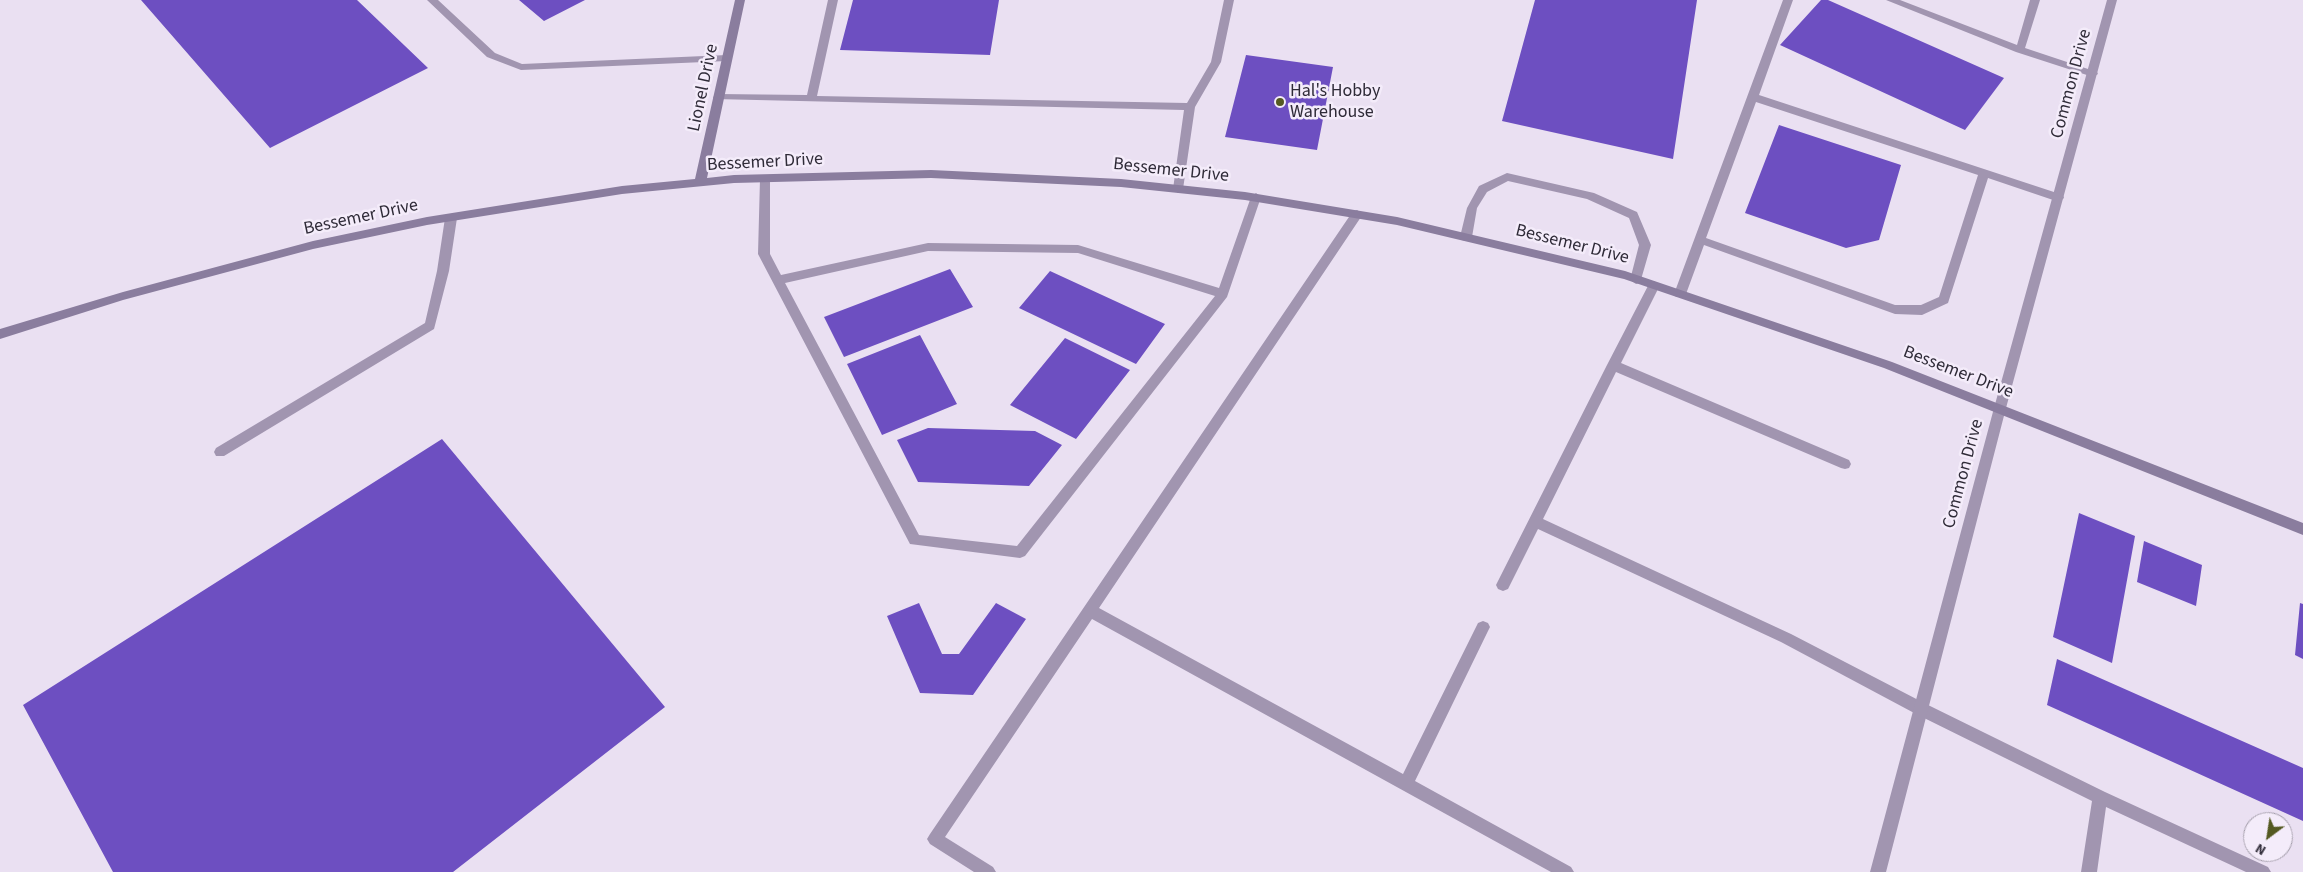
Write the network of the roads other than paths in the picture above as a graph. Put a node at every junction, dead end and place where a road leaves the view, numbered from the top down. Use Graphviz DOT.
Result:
graph roads {
  1 [pos="432,0"];
  2 [pos="740,0"];
  3 [pos="832,0"];
  4 [pos="1229,0"];
  5 [pos="1788,0"];
  6 [pos="1891,0"];
  7 [pos="2035,0"];
  8 [pos="2112,0"];
  9 [pos="2020,50"];
  10 [pos="727,58"];
  11 [pos="2093,74"];
  12 [pos="718,97"];
  13 [pos="1753,97"];
  14 [pos="811,99"];
  15 [pos="1190,107"];
  16 [pos="1984,173"];
  17 [pos="766,179"];
  18 [pos="700,183"];
  19 [pos="1178,189"];
  20 [pos="1256,198"];
  21 [pos="2058,198"];
  22 [pos="1357,214"];
  23 [pos="450,218"];
  24 [pos="1466,236"];
  25 [pos="1701,240"];
  26 [pos="778,280"];
  27 [pos="1636,280"];
  28 [pos="1654,285"];
  29 [pos="1223,294"];
  30 [pos="1680,294"];
  31 [pos="0,334"];
  32 [pos="1613,365"];
  33 [pos="2000,408"];
  34 [pos="220,452"];
  35 [pos="1846,464"];
  36 [pos="1535,521"];
  37 [pos="2303,529"];
  38 [pos="1504,585"];
  39 [pos="1089,610"];
  40 [pos="1483,626"];
  41 [pos="1921,709"];
  42 [pos="1406,784"];
  43 [pos="2100,797"];
  44 [pos="988,872"];
  45 [pos="1566,872"];
  46 [pos="1878,872"];
  47 [pos="2089,872"];
  48 [pos="2263,872"];
  1 -- 10 [label="street"];
  2 -- 10 [label="street, Lionel Drive"];
  3 -- 14 [label="street"];
  4 -- 15 [label="street"];
  5 -- 13 [label="street"];
  6 -- 9 [label="street"];
  7 -- 9 [label="street"];
  8 -- 11 [label="street, Common Drive"];
  9 -- 11 [label="street"];
  10 -- 12 [label="street, Lionel Drive"];
  11 -- 21 [label="street, Common Drive"];
  12 -- 14 [label="street"];
  12 -- 18 [label="street, Lionel Drive"];
  13 -- 16 [label="street"];
  13 -- 25 [label="street"];
  14 -- 15 [label="street"];
  15 -- 19 [label="street"];
  16 -- 21 [label="street"];
  16 -- 25 [label="street"];
  17 -- 18 [label="street, Bessemer Drive"];
  17 -- 19 [label="street, Bessemer Drive"];
  17 -- 26 [label="street"];
  18 -- 23 [label="street, Bessemer Drive"];
  19 -- 20 [label="street, Bessemer Drive"];
  20 -- 22 [label="street, Bessemer Drive"];
  20 -- 29 [label="street"];
  21 -- 33 [label="street, Common Drive"];
  22 -- 24 [label="street, Bessemer Drive"];
  22 -- 39 [label="street"];
  23 -- 31 [label="street, Bessemer Drive"];
  23 -- 34 [label="street"];
  24 -- 27 [label="street, Bessemer Drive"];
  24 -- 27 [label="street"];
  25 -- 30 [label="street"];
  26 -- 29 [label="street"];
  26 -- 29 [label="street"];
  27 -- 28 [label="street, Bessemer Drive"];
  28 -- 30 [label="street, Bessemer Drive"];
  28 -- 32 [label="street"];
  30 -- 33 [label="street, Bessemer Drive"];
  32 -- 35 [label="street"];
  32 -- 36 [label="street"];
  33 -- 37 [label="street, Bessemer Drive"];
  33 -- 41 [label="street, Common Drive"];
  36 -- 38 [label="street"];
  36 -- 41 [label="street"];
  39 -- 42 [label="street"];
  39 -- 44 [label="street"];
  40 -- 42 [label="street"];
  41 -- 43 [label="street"];
  41 -- 46 [label="street, Common Drive"];
  42 -- 45 [label="street"];
  43 -- 47 [label="street"];
  43 -- 48 [label="street"];
}
